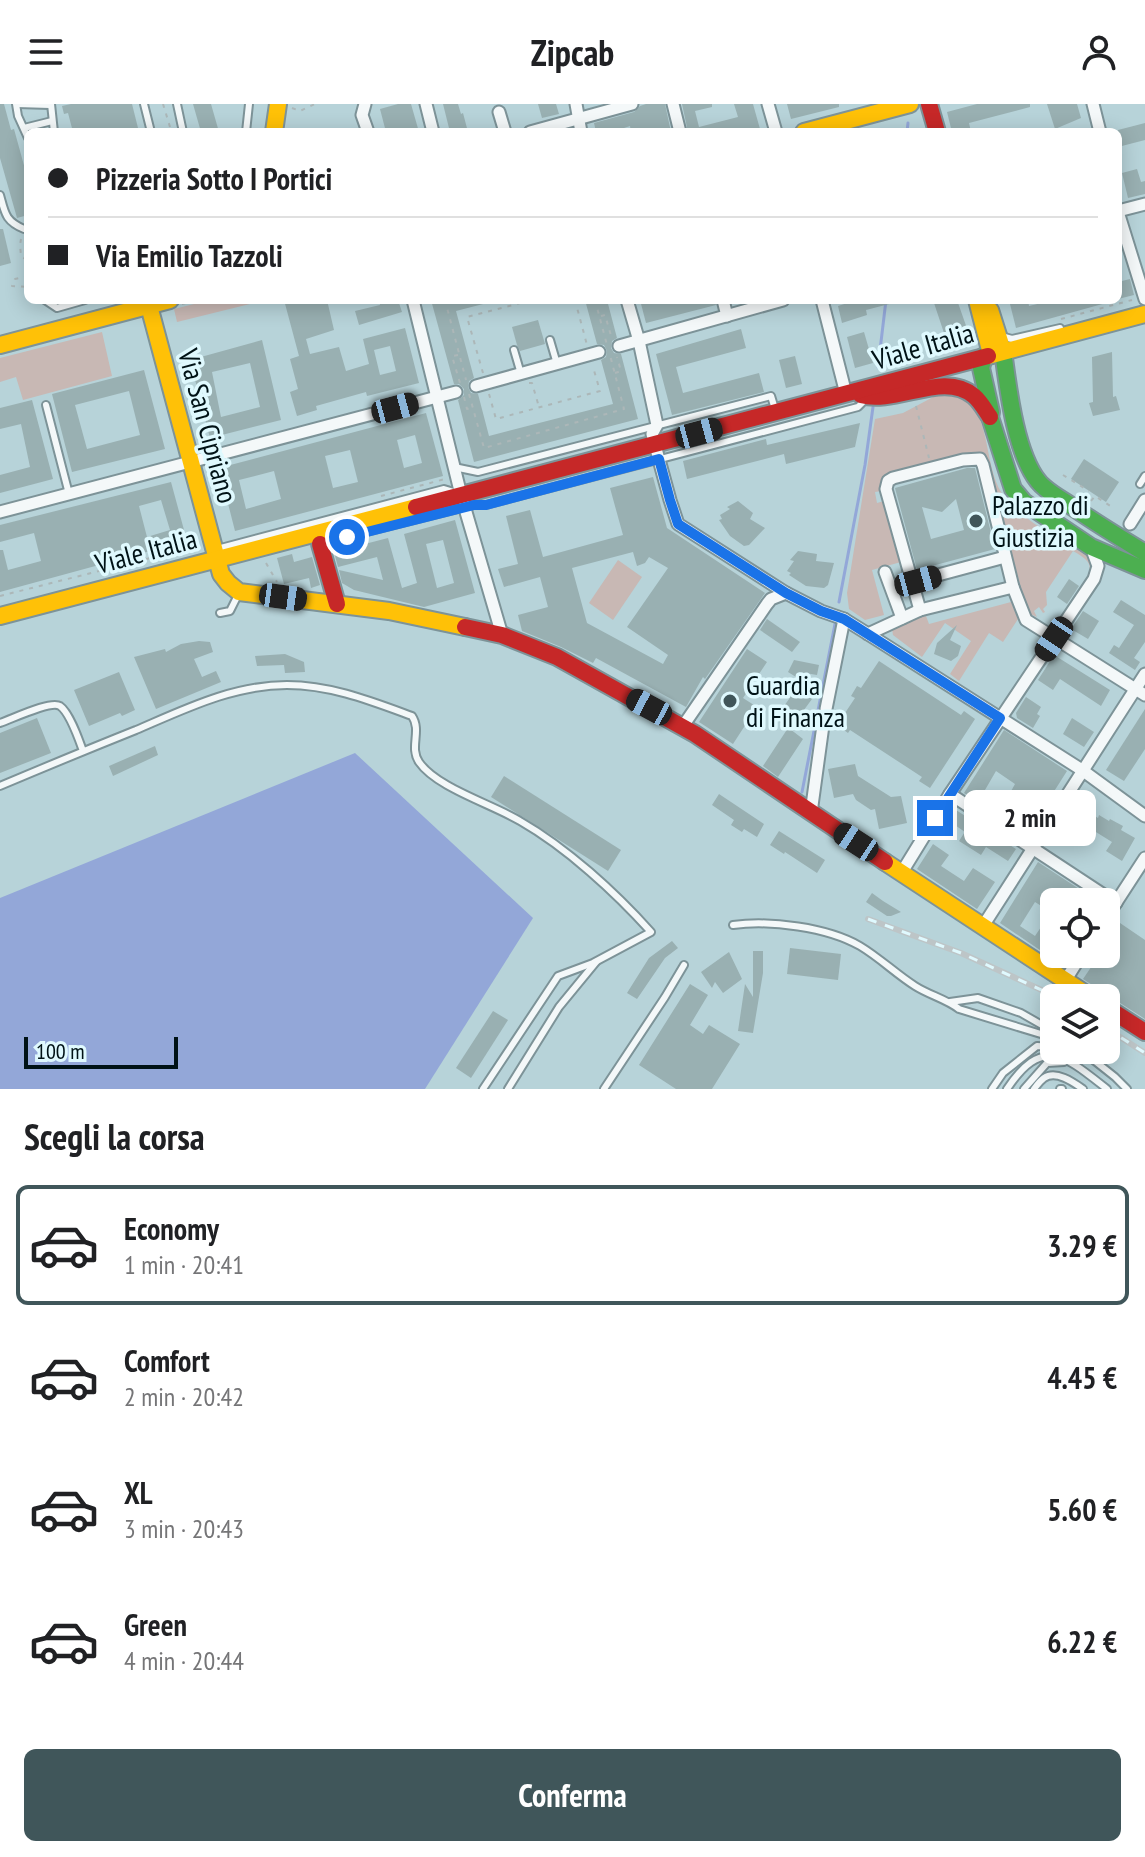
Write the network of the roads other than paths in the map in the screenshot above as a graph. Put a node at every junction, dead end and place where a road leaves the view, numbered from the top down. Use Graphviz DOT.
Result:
graph roads {
  1 [pos="16,104"];
  2 [pos="144,104"];
  3 [pos="177,104"];
  4 [pos="249,104"];
  5 [pos="281,104"];
  6 [pos="365,104"];
  7 [pos="426,104"];
  8 [pos="576,104"];
  9 [pos="632,104"];
  10 [pos="673,104"];
  11 [pos="768,104"];
  12 [pos="910,104"];
  13 [pos="929,104"];
  14 [pos="1093,104"];
  15 [pos="50,105"];
  16 [pos="499,112"];
  17 [pos="578,118"];
  18 [pos="52,121"];
  19 [pos="24,128"];
  20 [pos="53,128"];
  21 [pos="150,128"];
  22 [pos="182,128"];
  23 [pos="246,128"];
  24 [pos="275,128"];
  25 [pos="367,128"];
  26 [pos="432,128"];
  27 [pos="504,128"];
  28 [pos="544,128"];
  29 [pos="580,128"];
  30 [pos="679,128"];
  31 [pos="775,128"];
  32 [pos="815,128"];
  33 [pos="936,128"];
  34 [pos="1099,128"];
  35 [pos="0,195"];
  36 [pos="1145,204"];
  37 [pos="1122,210"];
  38 [pos="1122,224"];
  39 [pos="24,228"];
  40 [pos="1145,299"];
  41 [pos="51,304"];
  42 [pos="71,304"];
  43 [pos="149,304"];
  44 [pos="156,304"];
  45 [pos="414,304"];
  46 [pos="628,304"];
  47 [pos="724,304"];
  48 [pos="769,304"];
  49 [pos="823,304"];
  50 [pos="978,304"];
  51 [pos="988,304"];
  52 [pos="1145,307"];
  53 [pos="727,316"];
  54 [pos="1136,316"];
  55 [pos="1085,322"];
  56 [pos="1070,325"];
  57 [pos="550,340"];
  58 [pos="639,341"];
  59 [pos="1035,343"];
  60 [pos="0,345"];
  61 [pos="619,346"];
  62 [pos="994,349"];
  63 [pos="514,350"];
  64 [pos="594,353"];
  65 [pos="557,364"];
  66 [pos="524,379"];
  67 [pos="1007,384"];
  68 [pos="474,386"];
  69 [pos="456,392"];
  70 [pos="856,394"];
  71 [pos="436,397"];
  72 [pos="46,405"];
  73 [pos="776,413"];
  74 [pos="990,417"];
  75 [pos="657,425"];
  76 [pos="657,452"];
  77 [pos="190,463"];
  78 [pos="454,467"];
  79 [pos="1145,476"];
  80 [pos="1140,484"];
  81 [pos="69,494"];
  82 [pos="1145,500"];
  83 [pos="463,501"];
  84 [pos="0,512"];
  85 [pos="1130,524"];
  86 [pos="313,540"];
  87 [pos="1091,547"];
  88 [pos="215,550"];
  89 [pos="1145,553"];
  90 [pos="1005,557"];
  91 [pos="1145,570"];
  92 [pos="885,572"];
  93 [pos="912,582"];
  94 [pos="1013,587"];
  95 [pos="239,592"];
  96 [pos="786,593"];
  97 [pos="831,600"];
  98 [pos="337,604"];
  99 [pos="920,610"];
  100 [pos="821,611"];
  101 [pos="220,613"];
  102 [pos="0,616"];
  103 [pos="902,618"];
  104 [pos="844,619"];
  105 [pos="868,634"];
  106 [pos="502,635"];
  107 [pos="1054,639"];
  108 [pos="1145,674"];
  109 [pos="1140,692"];
  110 [pos="1000,718"];
  111 [pos="0,723"];
  112 [pos="683,726"];
  113 [pos="83,751"];
  114 [pos="1082,770"];
  115 [pos="0,786"];
  116 [pos="950,794"];
  117 [pos="811,813"];
  118 [pos="1145,816"];
  119 [pos="1033,849"];
  120 [pos="1145,858"];
  121 [pos="902,872"];
  122 [pos="1093,888"];
  123 [pos="1120,897"];
  124 [pos="733,925"];
  125 [pos="983,926"];
  126 [pos="598,959"];
  127 [pos="684,965"];
  128 [pos="1073,968"];
  129 [pos="1065,981"];
  130 [pos="1070,984"];
  131 [pos="949,1002"];
  132 [pos="1120,1016"];
  133 [pos="1040,1026"];
  134 [pos="1040,1031"];
  135 [pos="1145,1032"];
  136 [pos="1040,1046"];
  137 [pos="1040,1056"];
  138 [pos="1046,1064"];
  139 [pos="1070,1064"];
  140 [pos="1098,1064"];
  141 [pos="483,1089"];
  142 [pos="508,1089"];
  143 [pos="604,1089"];
  144 [pos="992,1089"];
  145 [pos="1007,1089"];
  146 [pos="1024,1089"];
  147 [pos="1034,1089"];
  148 [pos="1083,1089"];
  149 [pos="1107,1089"];
  150 [pos="1127,1089"];
  1 -- 15 [label="lane"];
  1 -- 19 [label="lane"];
  2 -- 21 [label="lane"];
  3 -- 22 [label="lane"];
  4 -- 23 [label="lane"];
  5 -- 24 [label="main road"];
  6 -- 25 [label="street"];
  7 -- 26 [label="street"];
  8 -- 17 [label="street"];
  9 -- 17 [label="street"];
  10 -- 30 [label="street"];
  11 -- 31 [label="street"];
  12 -- 32 [label="main road"];
  13 -- 33 [label="main road"];
  14 -- 34 [label="street"];
  15 -- 18 [label="lane"];
  16 -- 27 [label="street"];
  17 -- 28 [label="street"];
  17 -- 29 [label="street"];
  18 -- 19 [label="lane"];
  18 -- 20 [label="lane"];
  35 -- 39 [label="lane"];
  36 -- 37 [label="street"];
  38 -- 40 [label="street"];
  41 -- 42 [label="lane"];
  43 -- 60 [label="main road"];
  44 -- 77 [label="main road, Via San Cipriano"];
  45 -- 71 [label="street"];
  46 -- 58 [label="street"];
  47 -- 53 [label="street"];
  48 -- 53 [label="street"];
  49 -- 70 [label="street"];
  50 -- 62 [label="main road"];
  51 -- 62 [label="main road"];
  52 -- 54 [label="lane, Viale Italia"];
  53 -- 58 [label="street"];
  54 -- 55 [label="lane, Viale Italia"];
  54 -- 59 [label="main road, Viale Italia"];
  56 -- 62 [label="lane, Viale Italia"];
  57 -- 65 [label="lane"];
  58 -- 61 [label="street"];
  58 -- 75 [label="street"];
  59 -- 62 [label="main road, Viale Italia"];
  59 -- 67 [label="main road"];
  62 -- 67 [label="main road"];
  62 -- 70 [label="main road, Viale Italia"];
  62 -- 74 [label="main road"];
  63 -- 66 [label="lane"];
  64 -- 65 [label="street"];
  65 -- 66 [label="street"];
  66 -- 68 [label="street"];
  67 -- 89 [label="main road"];
  69 -- 71 [label="street"];
  70 -- 73 [label="main road, Viale Italia"];
  70 -- 74 [label="main road"];
  70 -- 76 [label="lane, Viale Italia"];
  71 -- 77 [label="street"];
  71 -- 78 [label="street"];
  72 -- 81 [label="lane"];
  73 -- 75 [label="lane"];
  73 -- 76 [label="main road, Viale Italia"];
  74 -- 87 [label="main road"];
  75 -- 76 [label="street"];
  75 -- 78 [label="lane"];
  76 -- 83 [label="main road, Viale Italia"];
  76 -- 96 [label="street"];
  77 -- 81 [label="street"];
  77 -- 88 [label="main road, Via San Cipriano"];
  78 -- 83 [label="street"];
  79 -- 80 [label="lane"];
  81 -- 84 [label="street"];
  82 -- 85 [label="street"];
  83 -- 86 [label="main road, Viale Italia"];
  83 -- 88 [label="lane, Viale Italia"];
  83 -- 106 [label="street"];
  86 -- 88 [label="main road, Viale Italia"];
  86 -- 98 [label="main road"];
  87 -- 91 [label="main road"];
  87 -- 107 [label="street"];
  88 -- 95 [label="main road, Via San Cipriano"];
  88 -- 102 [label="main road, Viale Italia"];
  90 -- 93 [label="street"];
  90 -- 93 [label="street"];
  90 -- 94 [label="street"];
  92 -- 103 [label="street"];
  93 -- 99 [label="street"];
  94 -- 99 [label="street"];
  94 -- 107 [label="street"];
  95 -- 98 [label="main road"];
  95 -- 101 [label="lane"];
  96 -- 100 [label="street"];
  96 -- 112 [label="street"];
  97 -- 100 [label="street"];
  98 -- 106 [label="main road"];
  99 -- 103 [label="street"];
  100 -- 104 [label="street"];
  103 -- 105 [label="street"];
  104 -- 105 [label="street"];
  104 -- 117 [label="street"];
  105 -- 110 [label="street"];
  106 -- 112 [label="main road"];
  107 -- 109 [label="street"];
  107 -- 110 [label="street"];
  108 -- 109 [label="street"];
  109 -- 114 [label="street"];
  110 -- 114 [label="street"];
  110 -- 116 [label="street"];
  111 -- 113 [label="lane"];
  112 -- 117 [label="main road"];
  113 -- 115 [label="lane"];
  113 -- 126 [label="lane"];
  114 -- 118 [label="street"];
  114 -- 119 [label="street"];
  116 -- 119 [label="street"];
  116 -- 121 [label="street"];
  117 -- 121 [label="main road"];
  119 -- 122 [label="street"];
  119 -- 125 [label="street"];
  120 -- 123 [label="street"];
  121 -- 125 [label="main road"];
  124 -- 131 [label="lane"];
  125 -- 129 [label="main road"];
  126 -- 141 [label="lane"];
  126 -- 142 [label="lane"];
  127 -- 143 [label="lane"];
  128 -- 129 [label="street"];
  129 -- 130 [label="main road"];
  131 -- 133 [label="lane"];
  131 -- 134 [label="lane"];
  132 -- 135 [label="main road"];
  136 -- 144 [label="lane"];
  137 -- 145 [label="lane"];
  138 -- 146 [label="lane"];
  139 -- 149 [label="lane"];
  140 -- 150 [label="lane"];
  147 -- 148 [label="lane"];
}
